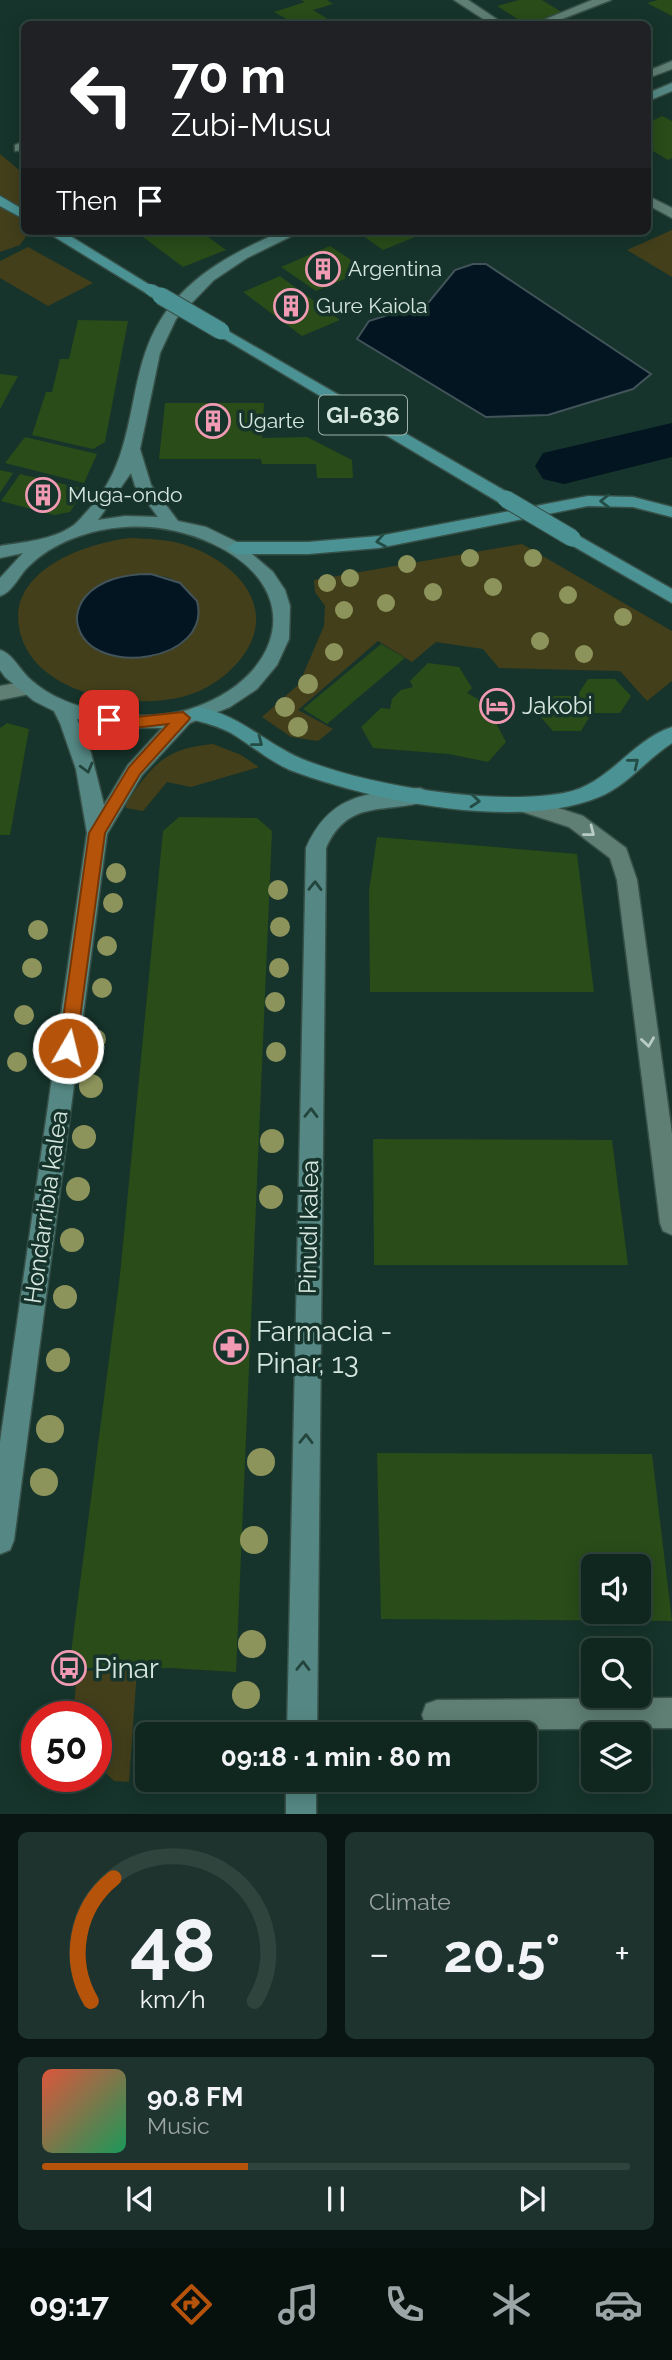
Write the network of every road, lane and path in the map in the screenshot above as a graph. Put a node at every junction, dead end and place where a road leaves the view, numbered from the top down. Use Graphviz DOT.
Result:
graph roads {
  1 [pos="460,0"];
  2 [pos="605,0"];
  3 [pos="493,21"];
  4 [pos="547,21"];
  5 [pos="672,65"];
  6 [pos="651,74"];
  7 [pos="672,87"];
  8 [pos="651,96"];
  9 [pos="0,200"];
  10 [pos="651,202"];
  11 [pos="21,213"];
  12 [pos="672,214"];
  13 [pos="59,235"];
  14 [pos="286,235"];
  15 [pos="132,446"];
  16 [pos="672,512"];
  17 [pos="170,523"];
  18 [pos="77,532"];
  19 [pos="57,540"];
  20 [pos="236,548"];
  21 [pos="0,552"];
  22 [pos="0,590"];
  23 [pos="672,597"];
  24 [pos="0,656"];
  25 [pos="28,688"];
  26 [pos="0,693"];
  27 [pos="62,708"];
  28 [pos="190,716"];
  29 [pos="672,734"];
  30 [pos="421,796"];
  31 [pos="527,806"];
  32 [pos="97,833"];
  33 [pos="671,1212"];
  34 [pos="0,1540"];
  35 [pos="672,1713"];
  36 [pos="437,1714"];
  37 [pos="302,1722"];
  38 [pos="301,1792"];
  39 [pos="301,1814"];
  1 -- 3 [label="street"];
  2 -- 4 [label="street"];
  5 -- 6 [label="street"];
  7 -- 8 [label="main road"];
  9 -- 11 [label="main road"];
  10 -- 12 [label="street"];
  13 -- 23 [label="main road, GI-636, bridge"];
  14 -- 15 [label="main road"];
  15 -- 17 [label="main road"];
  15 -- 18 [label="main road"];
  16 -- 20 [label="main road, one-way"];
  17 -- 18 [label="main road"];
  17 -- 20 [label="main road"];
  18 -- 19 [label="main road"];
  19 -- 21 [label="main road"];
  19 -- 22 [label="main road"];
  20 -- 28 [label="main road"];
  24 -- 25 [label="main road"];
  25 -- 26 [label="street"];
  25 -- 27 [label="main road"];
  27 -- 28 [label="main road"];
  27 -- 32 [label="main road, Hondarribia kalea, one-way"];
  28 -- 30 [label="main road, one-way"];
  28 -- 32 [label="main road, Hondarribia kalea"];
  31 -- 29 [label="main road, one-way"];
  30 -- 31 [label="main road, one-way"];
  37 -- 30 [label="main road, Pinudi kalea, one-way"];
  31 -- 33 [label="street, one-way"];
  32 -- 34 [label="main road, Hondarribia kalea"];
  35 -- 36 [label="street"];
  38 -- 39 [label="main road"];
}
